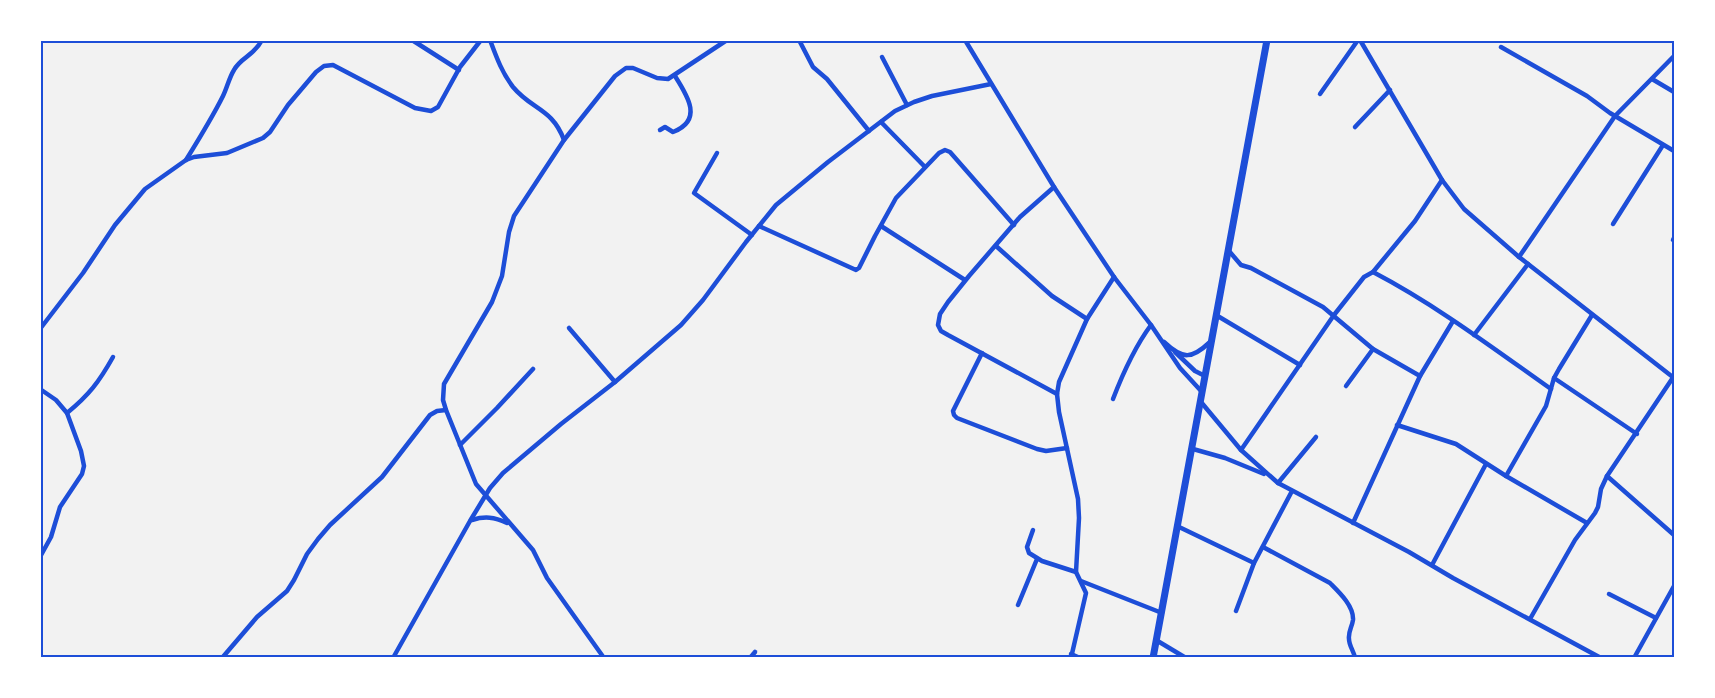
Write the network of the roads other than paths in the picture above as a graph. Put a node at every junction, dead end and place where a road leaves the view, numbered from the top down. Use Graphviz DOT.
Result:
graph roads {
  1 [pos="262,40"];
  2 [pos="412,40"];
  3 [pos="481,40"];
  4 [pos="490,40"];
  5 [pos="728,40"];
  6 [pos="799,40"];
  7 [pos="965,40"];
  8 [pos="1267,40"];
  9 [pos="1359,40"];
  10 [pos="1501,47"];
  11 [pos="1674,56"];
  12 [pos="882,57"];
  13 [pos="459,70"];
  14 [pos="675,75"];
  15 [pos="1652,79"];
  16 [pos="991,84"];
  17 [pos="1390,90"];
  18 [pos="1674,92"];
  19 [pos="1320,94"];
  20 [pos="908,105"];
  21 [pos="1615,116"];
  22 [pos="881,122"];
  23 [pos="1355,127"];
  24 [pos="660,130"];
  25 [pos="869,131"];
  26 [pos="564,140"];
  27 [pos="1663,144"];
  28 [pos="1674,151"];
  29 [pos="717,153"];
  30 [pos="186,160"];
  31 [pos="925,167"];
  32 [pos="1442,180"];
  33 [pos="1054,187"];
  34 [pos="1613,224"];
  35 [pos="1014,225"];
  36 [pos="759,226"];
  37 [pos="880,226"];
  38 [pos="752,235"];
  39 [pos="996,246"];
  40 [pos="1229,251"];
  41 [pos="1519,257"];
  42 [pos="1528,264"];
  43 [pos="1372,272"];
  44 [pos="1114,277"];
  45 [pos="965,280"];
  46 [pos="1216,315"];
  47 [pos="1334,315"];
  48 [pos="1592,315"];
  49 [pos="1087,319"];
  50 [pos="1453,321"];
  51 [pos="1151,325"];
  52 [pos="569,328"];
  53 [pos="40,329"];
  54 [pos="1474,335"];
  55 [pos="1160,338"];
  56 [pos="1211,341"];
  57 [pos="1172,348"];
  58 [pos="1373,349"];
  59 [pos="982,354"];
  60 [pos="113,357"];
  61 [pos="1300,365"];
  62 [pos="533,369"];
  63 [pos="1205,376"];
  64 [pos="1420,376"];
  65 [pos="1674,377"];
  66 [pos="1554,378"];
  67 [pos="615,382"];
  68 [pos="1346,386"];
  69 [pos="40,389"];
  70 [pos="1551,389"];
  71 [pos="1203,392"];
  72 [pos="1057,394"];
  73 [pos="1113,399"];
  74 [pos="1201,402"];
  75 [pos="446,410"];
  76 [pos="67,413"];
  77 [pos="1398,425"];
  78 [pos="1637,434"];
  79 [pos="1316,437"];
  80 [pos="460,445"];
  81 [pos="1067,448"];
  82 [pos="1193,449"];
  83 [pos="1241,450"];
  84 [pos="1486,464"];
  85 [pos="1506,476"];
  86 [pos="1607,476"];
  87 [pos="1270,477"];
  88 [pos="1278,483"];
  89 [pos="1292,491"];
  90 [pos="486,496"];
  91 [pos="470,521"];
  92 [pos="1353,523"];
  93 [pos="1587,523"];
  94 [pos="509,524"];
  95 [pos="1177,526"];
  96 [pos="1033,530"];
  97 [pos="1674,535"];
  98 [pos="1263,547"];
  99 [pos="40,557"];
  100 [pos="1037,559"];
  101 [pos="1254,563"];
  102 [pos="1432,565"];
  103 [pos="1076,572"];
  104 [pos="1081,581"];
  105 [pos="1674,586"];
  106 [pos="1610,594"];
  107 [pos="1018,605"];
  108 [pos="1236,611"];
  109 [pos="1162,613"];
  110 [pos="1656,618"];
  111 [pos="1530,619"];
  112 [pos="1156,640"];
  113 [pos="755,652"];
  114 [pos="1071,656"];
  115 [pos="222,657"];
  116 [pos="393,657"];
  117 [pos="604,657"];
  118 [pos="750,657"];
  119 [pos="1080,657"];
  120 [pos="1153,657"];
  121 [pos="1186,657"];
  122 [pos="1355,657"];
  123 [pos="1601,657"];
  124 [pos="1634,657"];
  1 -- 30 [label="street"];
  2 -- 13 [label="street"];
  3 -- 13 [label="street"];
  4 -- 26 [label="street"];
  5 -- 14 [label="street"];
  6 -- 25 [label="street"];
  7 -- 16 [label="street"];
  8 -- 40 [label="main road"];
  9 -- 17 [label="street"];
  9 -- 19 [label="street"];
  10 -- 21 [label="street"];
  11 -- 15 [label="street"];
  12 -- 20 [label="street"];
  13 -- 30 [label="street"];
  14 -- 24 [label="street"];
  14 -- 26 [label="street"];
  15 -- 18 [label="street"];
  15 -- 21 [label="street"];
  16 -- 20 [label="street"];
  16 -- 33 [label="street"];
  17 -- 23 [label="street"];
  17 -- 32 [label="street"];
  20 -- 22 [label="street"];
  21 -- 27 [label="street"];
  21 -- 41 [label="street"];
  22 -- 25 [label="street"];
  22 -- 31 [label="street"];
  25 -- 36 [label="street"];
  26 -- 75 [label="street"];
  27 -- 28 [label="street"];
  27 -- 34 [label="street"];
  29 -- 38 [label="street"];
  30 -- 53 [label="street"];
  31 -- 35 [label="street"];
  31 -- 37 [label="street"];
  32 -- 41 [label="street"];
  32 -- 43 [label="street"];
  33 -- 35 [label="street"];
  33 -- 44 [label="street"];
  35 -- 39 [label="street"];
  36 -- 37 [label="street"];
  36 -- 38 [label="street"];
  37 -- 45 [label="street"];
  38 -- 67 [label="street"];
  39 -- 45 [label="street"];
  39 -- 49 [label="street"];
  40 -- 46 [label="main road"];
  40 -- 47 [label="street"];
  41 -- 42 [label="street"];
  42 -- 48 [label="street"];
  42 -- 54 [label="street"];
  43 -- 47 [label="street"];
  43 -- 50 [label="street"];
  44 -- 49 [label="street"];
  44 -- 51 [label="street"];
  45 -- 59 [label="street"];
  46 -- 56 [label="main road"];
  46 -- 61 [label="street"];
  47 -- 58 [label="street"];
  47 -- 61 [label="street"];
  48 -- 65 [label="street"];
  48 -- 66 [label="street"];
  49 -- 72 [label="street"];
  50 -- 54 [label="street"];
  50 -- 64 [label="street"];
  51 -- 55 [label="street"];
  51 -- 73 [label="street"];
  52 -- 67 [label="street"];
  54 -- 70 [label="street"];
  55 -- 57 [label="street"];
  55 -- 71 [label="street"];
  56 -- 57 [label="street"];
  56 -- 63 [label="main road"];
  57 -- 63 [label="street"];
  58 -- 64 [label="street"];
  58 -- 68 [label="street"];
  59 -- 72 [label="street"];
  59 -- 81 [label="street"];
  60 -- 76 [label="street"];
  61 -- 83 [label="street"];
  62 -- 80 [label="street"];
  63 -- 71 [label="main road"];
  64 -- 77 [label="street"];
  65 -- 78 [label="street"];
  66 -- 70 [label="street"];
  66 -- 78 [label="street"];
  67 -- 90 [label="street"];
  69 -- 76 [label="street"];
  70 -- 85 [label="street"];
  71 -- 74 [label="main road"];
  72 -- 81 [label="street"];
  74 -- 82 [label="main road"];
  74 -- 83 [label="street"];
  75 -- 80 [label="street"];
  75 -- 115 [label="street"];
  76 -- 99 [label="street"];
  77 -- 84 [label="street"];
  77 -- 92 [label="street"];
  78 -- 86 [label="street"];
  79 -- 88 [label="street"];
  80 -- 90 [label="street"];
  81 -- 103 [label="street"];
  82 -- 87 [label="street"];
  82 -- 95 [label="main road"];
  83 -- 87 [label="street"];
  84 -- 85 [label="street"];
  84 -- 102 [label="street"];
  85 -- 93 [label="street"];
  86 -- 93 [label="street"];
  86 -- 97 [label="street"];
  87 -- 88 [label="street"];
  88 -- 89 [label="street"];
  89 -- 92 [label="street"];
  89 -- 98 [label="street"];
  90 -- 91 [label="street"];
  90 -- 94 [label="street"];
  91 -- 94 [label="street"];
  91 -- 116 [label="street"];
  92 -- 102 [label="street"];
  93 -- 111 [label="street"];
  94 -- 117 [label="street"];
  95 -- 101 [label="street"];
  95 -- 109 [label="main road"];
  96 -- 100 [label="street"];
  98 -- 101 [label="street"];
  98 -- 122 [label="street"];
  100 -- 103 [label="street"];
  100 -- 107 [label="street"];
  101 -- 108 [label="street"];
  102 -- 111 [label="street"];
  103 -- 104 [label="street"];
  104 -- 109 [label="street"];
  104 -- 114 [label="street"];
  105 -- 110 [label="street"];
  106 -- 110 [label="street"];
  109 -- 112 [label="main road"];
  110 -- 124 [label="street"];
  111 -- 123 [label="street"];
  112 -- 120 [label="main road"];
  112 -- 121 [label="street"];
  113 -- 118 [label="street"];
  114 -- 119 [label="street"];
}
